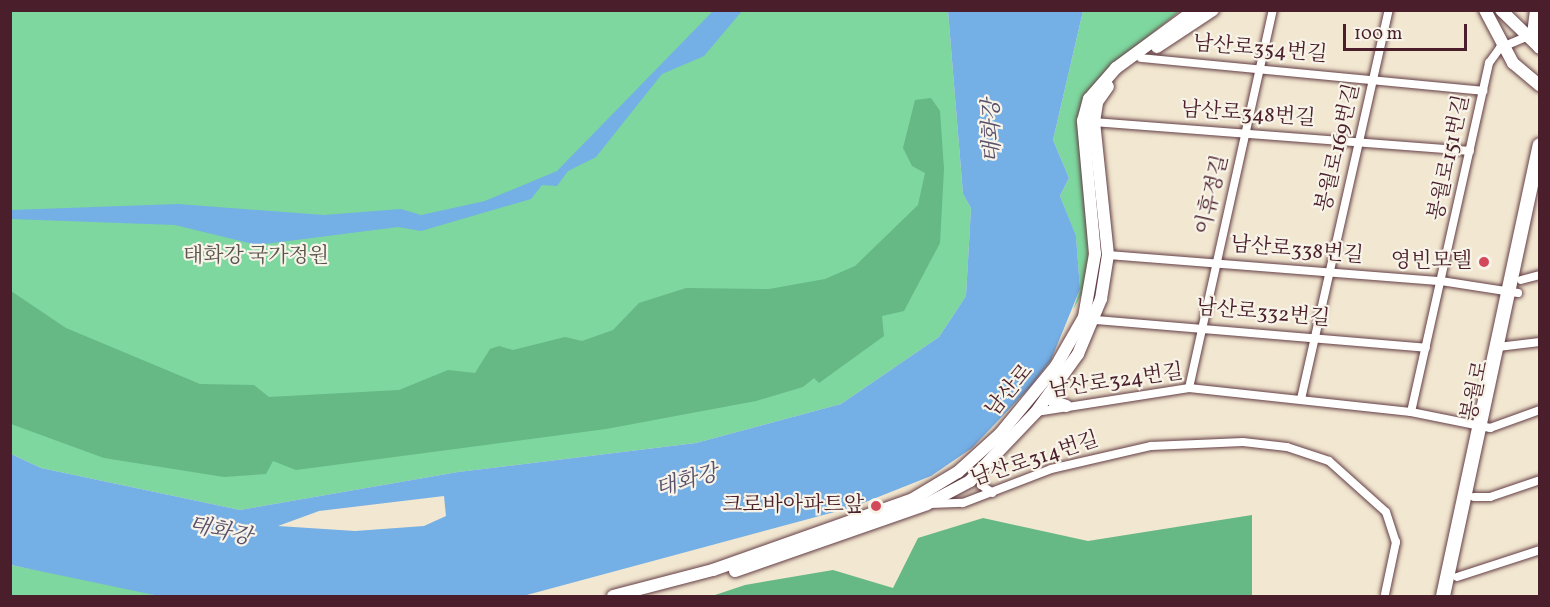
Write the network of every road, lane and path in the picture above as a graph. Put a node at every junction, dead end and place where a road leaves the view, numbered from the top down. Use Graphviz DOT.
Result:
graph roads {
  1 [pos="1195,10"];
  2 [pos="1213,10"];
  3 [pos="1273,10"];
  4 [pos="1389,10"];
  5 [pos="1485,10"];
  6 [pos="1501,10"];
  7 [pos="1537,10"];
  8 [pos="1531,35"];
  9 [pos="1505,46"];
  10 [pos="1539,48"];
  11 [pos="1141,58"];
  12 [pos="1260,68"];
  13 [pos="1374,78"];
  14 [pos="1539,86"];
  15 [pos="1483,91"];
  16 [pos="1094,122"];
  17 [pos="1246,133"];
  18 [pos="1359,142"];
  19 [pos="1539,146"];
  20 [pos="1470,151"];
  21 [pos="1539,193"];
  22 [pos="1108,255"];
  23 [pos="1217,263"];
  24 [pos="1330,272"];
  25 [pos="1539,274"];
  26 [pos="1441,281"];
  27 [pos="1516,288"];
  28 [pos="1096,320"];
  29 [pos="1202,326"];
  30 [pos="1315,337"];
  31 [pos="1539,342"];
  32 [pos="1502,347"];
  33 [pos="1426,348"];
  34 [pos="1189,388"];
  35 [pos="1050,393"];
  36 [pos="1305,400"];
  37 [pos="1066,406"];
  38 [pos="1539,410"];
  39 [pos="1036,412"];
  40 [pos="1411,412"];
  41 [pos="1486,427"];
  42 [pos="980,471"];
  43 [pos="1539,480"];
  44 [pos="993,493"];
  45 [pos="1474,497"];
  46 [pos="912,498"];
  47 [pos="927,504"];
  48 [pos="1539,550"];
  49 [pos="1457,577"];
  50 [pos="1388,596"];
  51 [pos="613,597"];
  52 [pos="638,597"];
  53 [pos="1443,597"];
  54 [pos="1452,597"];
  1 -- 46 [label="main road, 남산로"];
  2 -- 11 [label="main road, 남산로"];
  3 -- 12 [label="street, 이휴정길"];
  4 -- 13 [label="street, 봉월로169번길"];
  5 -- 9 [label="main road"];
  6 -- 8 [label="main road"];
  7 -- 8 [label="main road"];
  8 -- 9 [label="street"];
  8 -- 10 [label="main road"];
  9 -- 14 [label="main road"];
  9 -- 15 [label="street, 봉월로151번길"];
  11 -- 12 [label="street, 남산로354번길"];
  11 -- 16 [label="main road, 남산로"];
  12 -- 13 [label="street, 남산로354번길"];
  12 -- 17 [label="street, 이휴정길"];
  13 -- 15 [label="street, 남산로354번길"];
  13 -- 18 [label="street, 봉월로169번길"];
  15 -- 20 [label="street, 봉월로151번길"];
  16 -- 17 [label="street, 남산로348번길"];
  16 -- 22 [label="main road, 남산로"];
  17 -- 18 [label="street, 남산로348번길"];
  17 -- 23 [label="street, 이휴정길"];
  18 -- 20 [label="street, 남산로348번길"];
  18 -- 24 [label="street, 봉월로169번길"];
  19 -- 27 [label="main road"];
  20 -- 26 [label="street, 봉월로151번길"];
  21 -- 27 [label="main road"];
  22 -- 23 [label="street, 남산로338번길"];
  22 -- 28 [label="main road, 남산로"];
  23 -- 24 [label="street, 남산로338번길"];
  23 -- 29 [label="street, 이휴정길"];
  24 -- 26 [label="street, 남산로338번길"];
  24 -- 30 [label="street, 봉월로169번길"];
  25 -- 27 [label="street"];
  26 -- 27 [label="street, 남산로338번길"];
  26 -- 33 [label="street, 봉월로151번길"];
  27 -- 32 [label="main road"];
  28 -- 29 [label="street, 남산로332번길"];
  28 -- 35 [label="main road, 남산로"];
  29 -- 30 [label="street, 남산로332번길"];
  29 -- 34 [label="street, 이휴정길"];
  30 -- 33 [label="street, 남산로332번길"];
  30 -- 36 [label="street, 봉월로169번길"];
  31 -- 32 [label="street"];
  32 -- 41 [label="main road"];
  33 -- 40 [label="street, 봉월로151번길"];
  34 -- 36 [label="street, 남산로324번길"];
  34 -- 37 [label="street, 남산로324번길"];
  35 -- 37 [label="main road"];
  35 -- 39 [label="main road, 남산로"];
  36 -- 40 [label="street, 남산로324번길"];
  37 -- 39 [label="street, 남산로324번길"];
  38 -- 41 [label="street"];
  39 -- 42 [label="main road, 남산로"];
  40 -- 41 [label="street"];
  41 -- 45 [label="main road, 봉월로"];
  41 -- 53 [label="main road"];
  42 -- 44 [label="street"];
  42 -- 47 [label="main road, 남산로"];
  43 -- 45 [label="street"];
  44 -- 47 [label="street, 남산로314번길"];
  44 -- 50 [label="street, 남산로314번길"];
  45 -- 49 [label="main road, 봉월로"];
  46 -- 47 [label="street, 남산로314번길"];
  46 -- 51 [label="main road, 남산로"];
  47 -- 52 [label="main road, 남산로"];
  48 -- 49 [label="street"];
  49 -- 54 [label="main road, 봉월로"];
}
